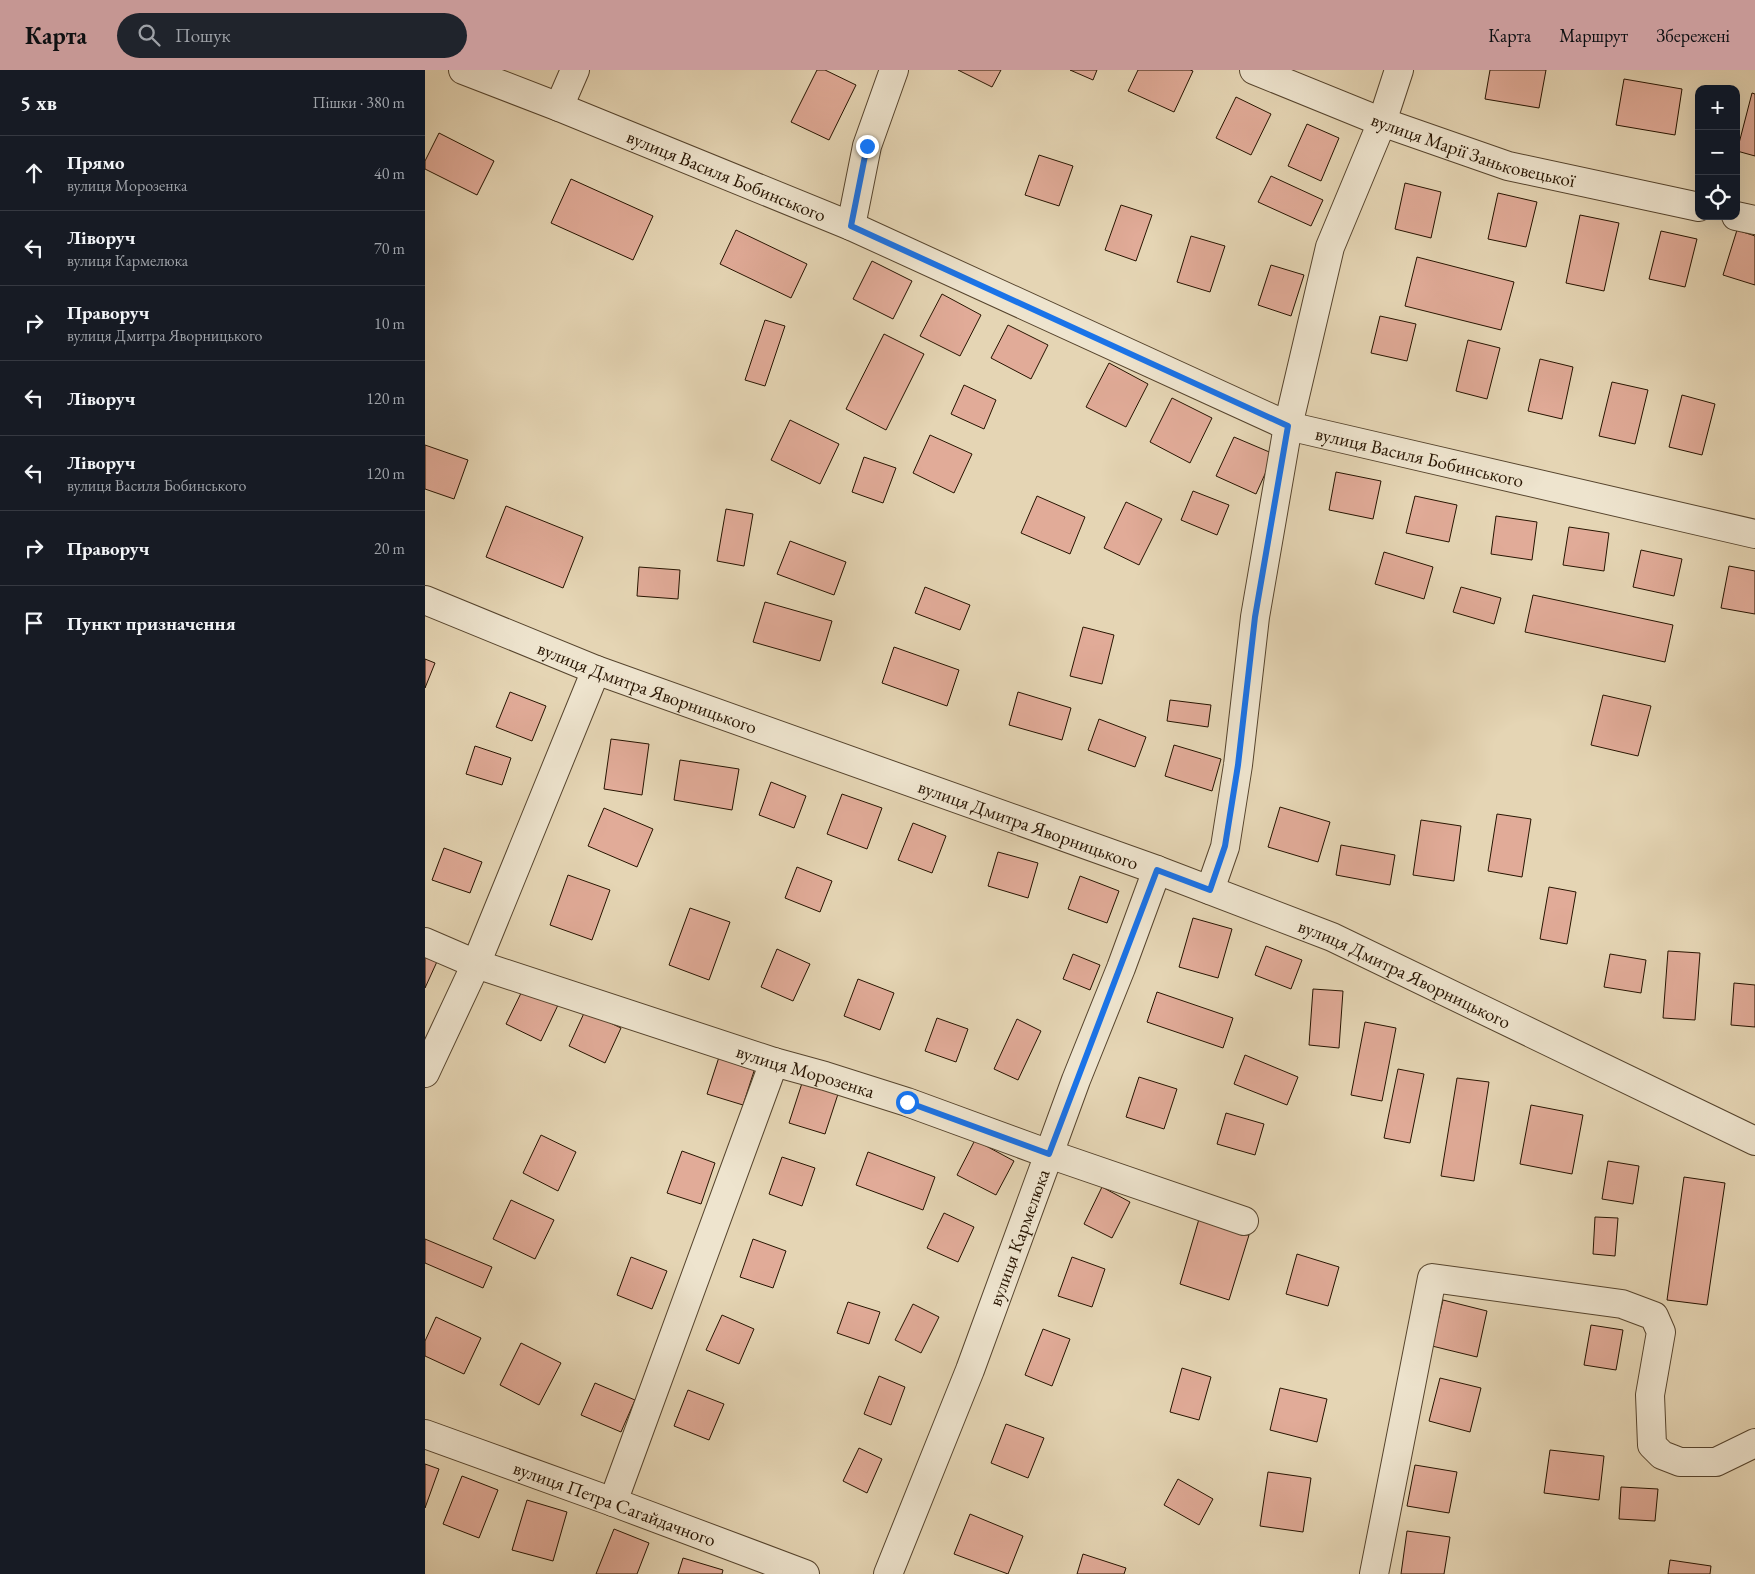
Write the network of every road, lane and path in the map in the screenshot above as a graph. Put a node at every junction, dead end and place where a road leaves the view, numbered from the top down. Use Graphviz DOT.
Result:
graph roads {
  1 [pos="463,70"];
  2 [pos="575,70"];
  3 [pos="894,70"];
  4 [pos="1254,70"];
  5 [pos="1399,70"];
  6 [pos="559,107"];
  7 [pos="1382,122"];
  8 [pos="1695,206"];
  9 [pos="1740,217"];
  10 [pos="1755,220"];
  11 [pos="851,226"];
  12 [pos="1288,426"];
  13 [pos="1755,534"];
  14 [pos="425,600"];
  15 [pos="596,670"];
  16 [pos="1157,870"];
  17 [pos="1210,890"];
  18 [pos="425,942"];
  19 [pos="476,964"];
  20 [pos="774,1062"];
  21 [pos="425,1073"];
  22 [pos="1755,1141"];
  23 [pos="1049,1154"];
  24 [pos="1244,1221"];
  25 [pos="425,1434"];
  26 [pos="1755,1443"];
  27 [pos="613,1502"];
  28 [pos="805,1574"];
  29 [pos="887,1574"];
  30 [pos="1374,1574"];
  1 -- 6 [label="street, вулиця Василя Бобинського"];
  2 -- 6 [label="street"];
  3 -- 11 [label="street"];
  4 -- 7 [label="street, вулиця Марії Заньковецької"];
  5 -- 7 [label="street"];
  6 -- 11 [label="street, вулиця Василя Бобинського"];
  7 -- 8 [label="street, вулиця Марії Заньковецької"];
  7 -- 12 [label="street"];
  9 -- 10 [label="street"];
  11 -- 12 [label="street, вулиця Василя Бобинського"];
  12 -- 13 [label="street, вулиця Василя Бобинського"];
  12 -- 17 [label="street"];
  14 -- 15 [label="street, вулиця Дмитра Яворницького"];
  15 -- 16 [label="street, вулиця Дмитра Яворницького"];
  15 -- 19 [label="street"];
  16 -- 17 [label="street, вулиця Дмитра Яворницького"];
  16 -- 23 [label="street, вулиця Кармелюка"];
  17 -- 22 [label="street, вулиця Дмитра Яворницького"];
  18 -- 19 [label="street, вулиця Морозенка"];
  19 -- 20 [label="street, вулиця Морозенка"];
  19 -- 21 [label="street"];
  20 -- 23 [label="street, вулиця Морозенка"];
  20 -- 27 [label="street"];
  23 -- 24 [label="street, вулиця Морозенка"];
  23 -- 29 [label="street, вулиця Кармелюка"];
  25 -- 27 [label="street, вулиця Петра Сагайдачного"];
  26 -- 30 [label="street"];
  27 -- 28 [label="street, вулиця Петра Сагайдачного"];
}
